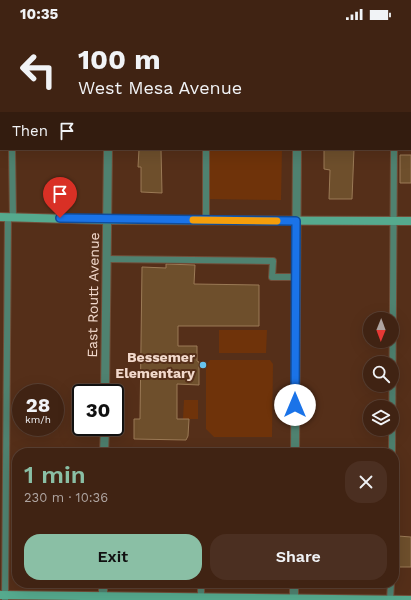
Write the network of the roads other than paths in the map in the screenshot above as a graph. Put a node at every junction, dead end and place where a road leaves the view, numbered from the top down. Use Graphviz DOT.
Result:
graph roads {
  1 [pos="12,150"];
  2 [pos="108,150"];
  3 [pos="206,150"];
  4 [pos="297,150"];
  5 [pos="394,150"];
  6 [pos="7,217"];
  7 [pos="106,220"];
  8 [pos="206,220"];
  9 [pos="296,221"];
  10 [pos="393,221"];
  11 [pos="411,221"];
  12 [pos="106,260"];
  13 [pos="296,277"];
  14 [pos="105,384"];
  15 [pos="105,436"];
  16 [pos="104,448"];
  17 [pos="295,448"];
  18 [pos="392,448"];
  19 [pos="201,588"];
  20 [pos="294,588"];
  21 [pos="391,588"];
  22 [pos="3,597"];
  23 [pos="103,598"];
  24 [pos="201,599"];
  25 [pos="294,599"];
  26 [pos="390,600"];
  27 [pos="411,600"];
  1 -- 6 [label="lane"];
  2 -- 7 [label="street, East Routt Avenue"];
  3 -- 8 [label="lane"];
  4 -- 9 [label="street"];
  5 -- 10 [label="lane"];
  6 -- 7 [label="street"];
  6 -- 22 [label="lane"];
  7 -- 8 [label="street"];
  7 -- 12 [label="street, East Routt Avenue"];
  8 -- 9 [label="street"];
  9 -- 10 [label="street"];
  9 -- 13 [label="street"];
  10 -- 11 [label="street"];
  10 -- 18 [label="lane"];
  12 -- 13 [label="lane"];
  12 -- 14 [label="street, East Routt Avenue"];
  13 -- 17 [label="street"];
  15 -- 16 [label="street"];
  19 -- 24 [label="lane"];
  20 -- 25 [label="street"];
  21 -- 26 [label="lane"];
  22 -- 23 [label="street"];
  23 -- 24 [label="street"];
  24 -- 25 [label="street"];
  25 -- 26 [label="street"];
  26 -- 27 [label="street"];
}
